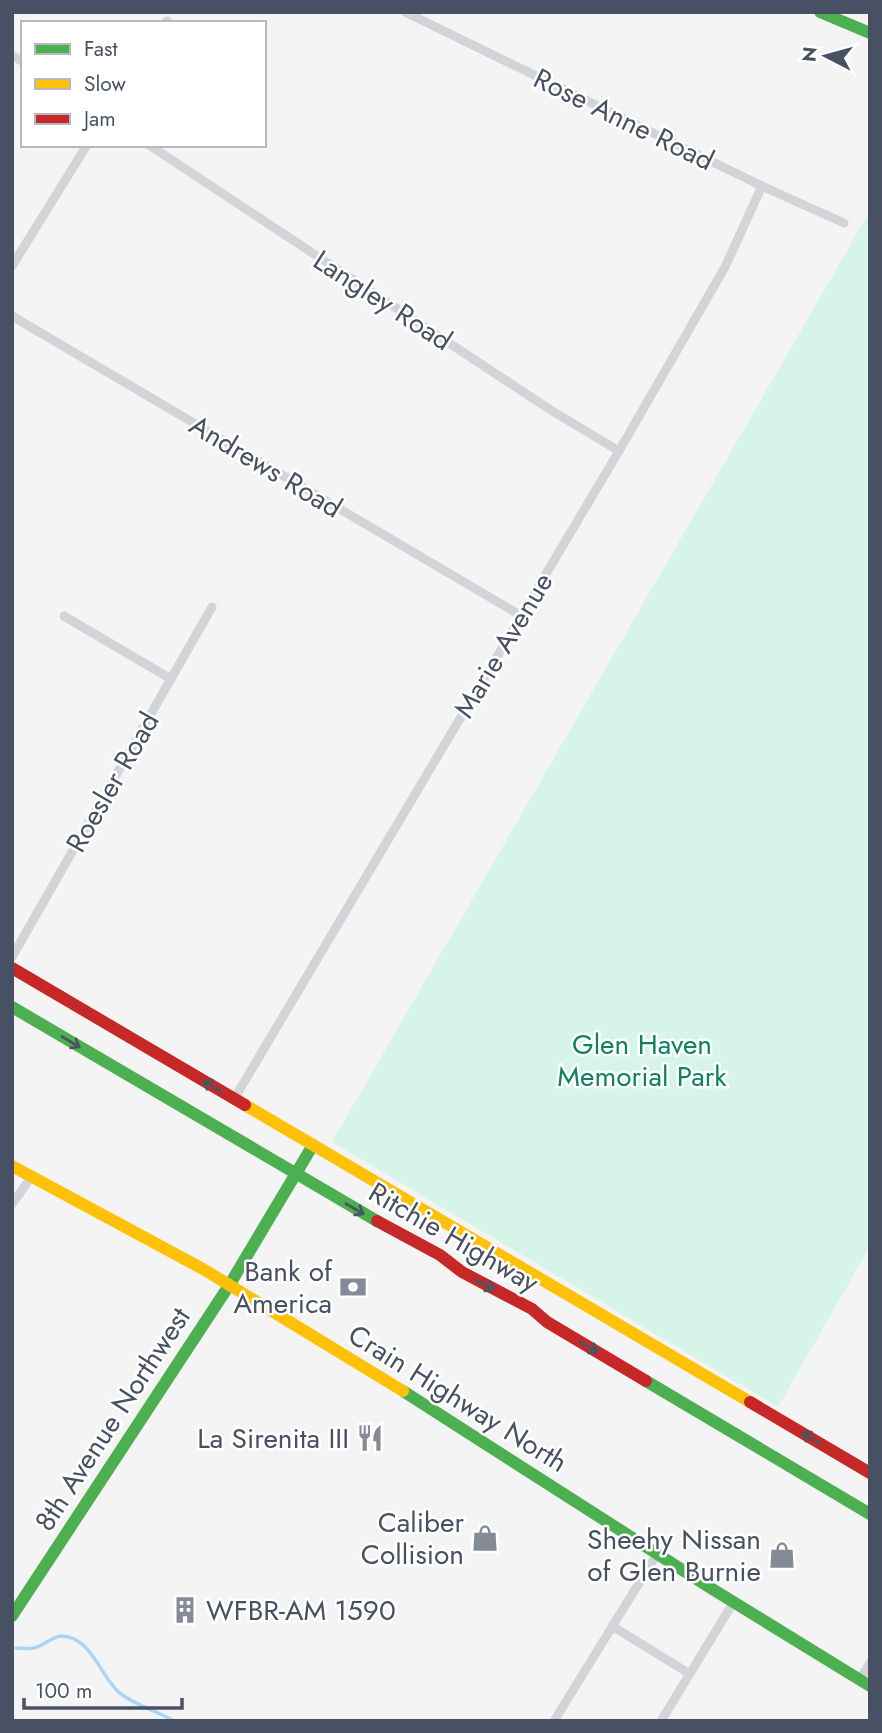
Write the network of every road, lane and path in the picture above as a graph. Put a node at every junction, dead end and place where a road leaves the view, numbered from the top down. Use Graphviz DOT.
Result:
graph roads {
  1 [pos="405,12"];
  2 [pos="820,12"];
  3 [pos="870,33"];
  4 [pos="85,147"];
  5 [pos="152,147"];
  6 [pos="762,186"];
  7 [pos="844,223"];
  8 [pos="12,265"];
  9 [pos="12,316"];
  10 [pos="619,451"];
  11 [pos="212,607"];
  12 [pos="520,615"];
  13 [pos="64,617"];
  14 [pos="171,679"];
  15 [pos="12,957"];
  16 [pos="12,968"];
  17 [pos="12,1007"];
  18 [pos="234,1099"];
  19 [pos="313,1145"];
  20 [pos="12,1166"];
  21 [pos="296,1174"];
  22 [pos="32,1176"];
  23 [pos="12,1205"];
  24 [pos="230,1284"];
  25 [pos="870,1473"];
  26 [pos="870,1514"];
  27 [pos="657,1554"];
  28 [pos="733,1603"];
  29 [pos="12,1616"];
  30 [pos="612,1626"];
  31 [pos="870,1663"];
  32 [pos="690,1674"];
  33 [pos="865,1683"];
  34 [pos="554,1721"];
  35 [pos="661,1721"];
  1 -- 6 [label="street, Rose Anne Road"];
  2 -- 3 [label="main road"];
  4 -- 8 [label="street"];
  5 -- 10 [label="street, Langley Road"];
  6 -- 7 [label="street, Rose Anne Road"];
  6 -- 10 [label="street, Marie Avenue"];
  9 -- 12 [label="street, Andrews Road"];
  10 -- 12 [label="street, Marie Avenue"];
  11 -- 14 [label="street, Roesler Road"];
  12 -- 18 [label="street, Marie Avenue"];
  13 -- 14 [label="street"];
  14 -- 15 [label="street, Roesler Road"];
  18 -- 16 [label="main road, Ritchie Highway, one-way"];
  17 -- 21 [label="main road, Ritchie Highway, one-way"];
  18 -- 19 [label="main road, Ritchie Highway"];
  19 -- 21 [label="main road, 8th Avenue Northwest"];
  25 -- 19 [label="main road, Ritchie Highway, one-way"];
  20 -- 22 [label="main road, Crain Highway North"];
  21 -- 24 [label="main road, 8th Avenue Northwest"];
  21 -- 26 [label="main road, Ritchie Highway, one-way"];
  22 -- 23 [label="street"];
  22 -- 24 [label="main road, Crain Highway North"];
  24 -- 27 [label="main road, Crain Highway North"];
  24 -- 29 [label="main road, 8th Avenue Northwest"];
  27 -- 28 [label="main road, Crain Highway North"];
  27 -- 30 [label="street"];
  28 -- 32 [label="street"];
  28 -- 33 [label="main road, Crain Highway North"];
  30 -- 32 [label="street"];
  30 -- 34 [label="street"];
  31 -- 33 [label="street"];
  32 -- 35 [label="street"];
}
